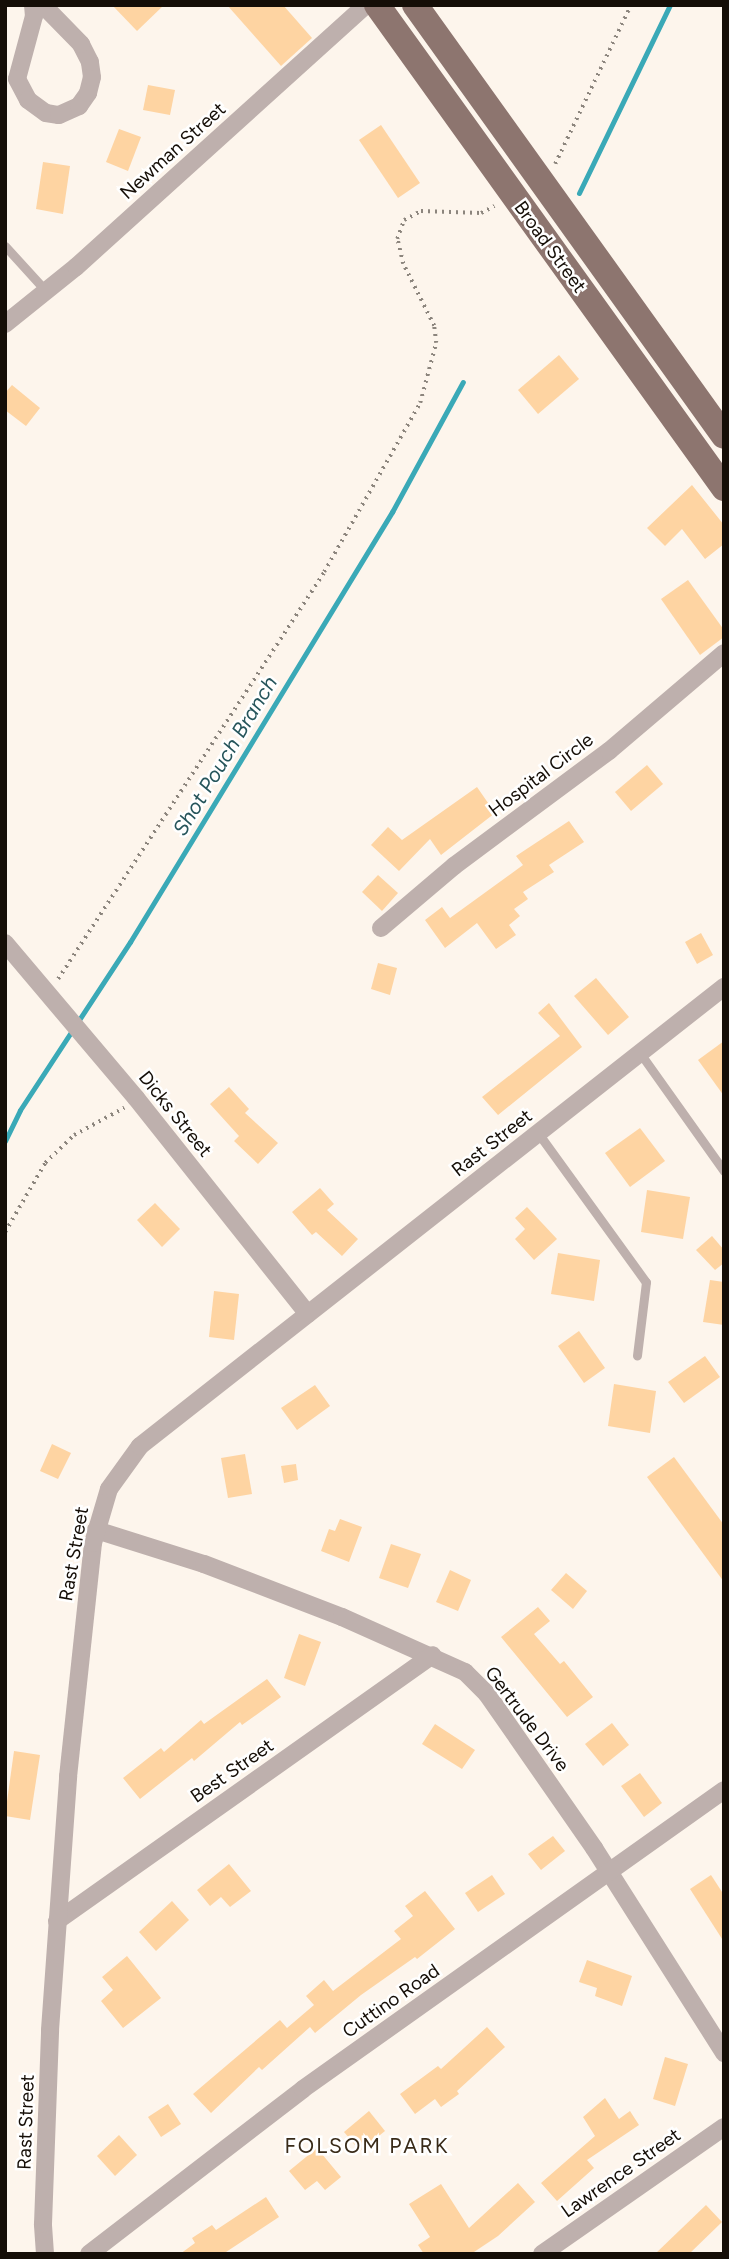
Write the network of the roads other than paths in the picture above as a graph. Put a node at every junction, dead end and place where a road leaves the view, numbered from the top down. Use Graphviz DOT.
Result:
graph roads {
  1 [pos="33,5"];
  2 [pos="43,5"];
  3 [pos="366,5"];
  4 [pos="377,5"];
  5 [pos="415,5"];
  6 [pos="5,246"];
  7 [pos="46,291"];
  8 [pos="5,324"];
  9 [pos="724,436"];
  10 [pos="724,488"];
  11 [pos="724,653"];
  12 [pos="381,928"];
  13 [pos="5,943"];
  14 [pos="724,987"];
  15 [pos="640,1053"];
  16 [pos="538,1133"];
  17 [pos="724,1171"];
  18 [pos="308,1314"];
  19 [pos="636,1356"];
  20 [pos="96,1530"];
  21 [pos="432,1655"];
  22 [pos="724,1790"];
  23 [pos="609,1872"];
  24 [pos="57,1920"];
  25 [pos="724,2053"];
  26 [pos="724,2127"];
  27 [pos="46,2254"];
  28 [pos="89,2254"];
  29 [pos="542,2254"];
  1 -- 2 [label="street"];
  3 -- 7 [label="street, Newman Street"];
  4 -- 10 [label="main road, Broad Street"];
  5 -- 9 [label="main road, Broad Street"];
  6 -- 7 [label="lane"];
  7 -- 8 [label="street, Newman Street"];
  11 -- 12 [label="street, Hospital Circle"];
  13 -- 18 [label="street, Dicks Street"];
  14 -- 15 [label="street, Rast Street"];
  15 -- 16 [label="street, Rast Street"];
  15 -- 17 [label="lane"];
  16 -- 18 [label="street, Rast Street"];
  16 -- 19 [label="lane"];
  18 -- 20 [label="street, Rast Street"];
  20 -- 21 [label="street, Gertrude Drive"];
  20 -- 24 [label="street, Rast Street"];
  21 -- 23 [label="street, Gertrude Drive"];
  21 -- 24 [label="street, Best Street"];
  22 -- 23 [label="street, Cuttino Road"];
  23 -- 25 [label="street, Gertrude Drive"];
  23 -- 28 [label="street, Cuttino Road"];
  24 -- 27 [label="street, Rast Street"];
  26 -- 29 [label="street, Lawrence Street"];
}
